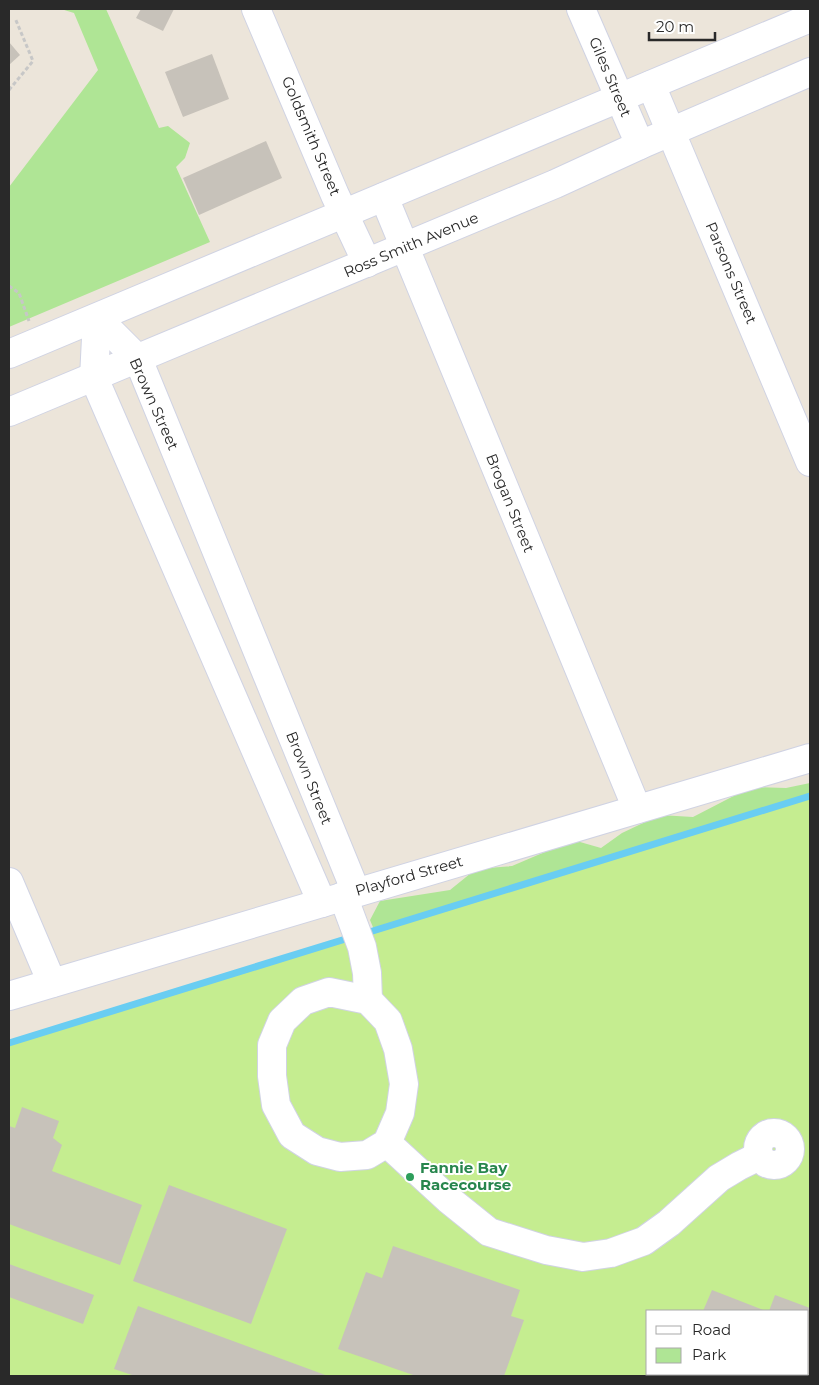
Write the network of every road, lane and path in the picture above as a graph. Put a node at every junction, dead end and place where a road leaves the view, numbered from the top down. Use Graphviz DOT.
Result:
graph roads {
  1 [pos="256,9"];
  2 [pos="581,9"];
  3 [pos="16,18"];
  4 [pos="810,18"];
  5 [pos="810,72"];
  6 [pos="652,85"];
  7 [pos="9,90"];
  8 [pos="619,98"];
  9 [pos="670,132"];
  10 [pos="640,145"];
  11 [pos="384,197"];
  12 [pos="344,214"];
  13 [pos="404,247"];
  14 [pos="367,263"];
  15 [pos="9,286"];
  16 [pos="97,318"];
  17 [pos="30,322"];
  18 [pos="9,354"];
  19 [pos="138,359"];
  20 [pos="94,378"];
  21 [pos="9,412"];
  22 [pos="810,462"];
  23 [pos="810,758"];
  24 [pos="636,809"];
  25 [pos="9,882"];
  26 [pos="340,897"];
  27 [pos="52,983"];
  28 [pos="9,996"];
  29 [pos="368,1000"];
  30 [pos="387,1143"];
  31 [pos="800,1147"];
  1 -- 12 [label="street, Goldsmith Street"];
  2 -- 8 [label="street, Giles Street"];
  3 -- 7 [label="path"];
  4 -- 6 [label="street"];
  5 -- 9 [label="street, Ross Smith Avenue"];
  6 -- 8 [label="street"];
  6 -- 9 [label="street, Parsons Street"];
  8 -- 10 [label="street, Giles Street"];
  8 -- 11 [label="street"];
  9 -- 10 [label="street, Ross Smith Avenue"];
  9 -- 22 [label="street, Parsons Street"];
  10 -- 13 [label="street, Ross Smith Avenue"];
  11 -- 12 [label="street"];
  11 -- 13 [label="street, Brogan Street"];
  12 -- 14 [label="street, Goldsmith Street"];
  12 -- 16 [label="street"];
  13 -- 14 [label="street, Ross Smith Avenue"];
  13 -- 24 [label="street, Brogan Street"];
  14 -- 19 [label="street, Ross Smith Avenue"];
  15 -- 17 [label="path"];
  16 -- 18 [label="street"];
  16 -- 19 [label="street, Brown Street"];
  16 -- 20 [label="street"];
  19 -- 20 [label="street, Ross Smith Avenue"];
  19 -- 26 [label="street, Brown Street"];
  20 -- 21 [label="street, Ross Smith Avenue"];
  20 -- 26 [label="street"];
  23 -- 24 [label="street, Playford Street"];
  24 -- 26 [label="street, Playford Street"];
  25 -- 27 [label="street"];
  26 -- 27 [label="street, Playford Street"];
  26 -- 29 [label="street"];
  27 -- 28 [label="street, Playford Street"];
  29 -- 30 [label="street"];
  29 -- 30 [label="street"];
  30 -- 31 [label="street"];
}
